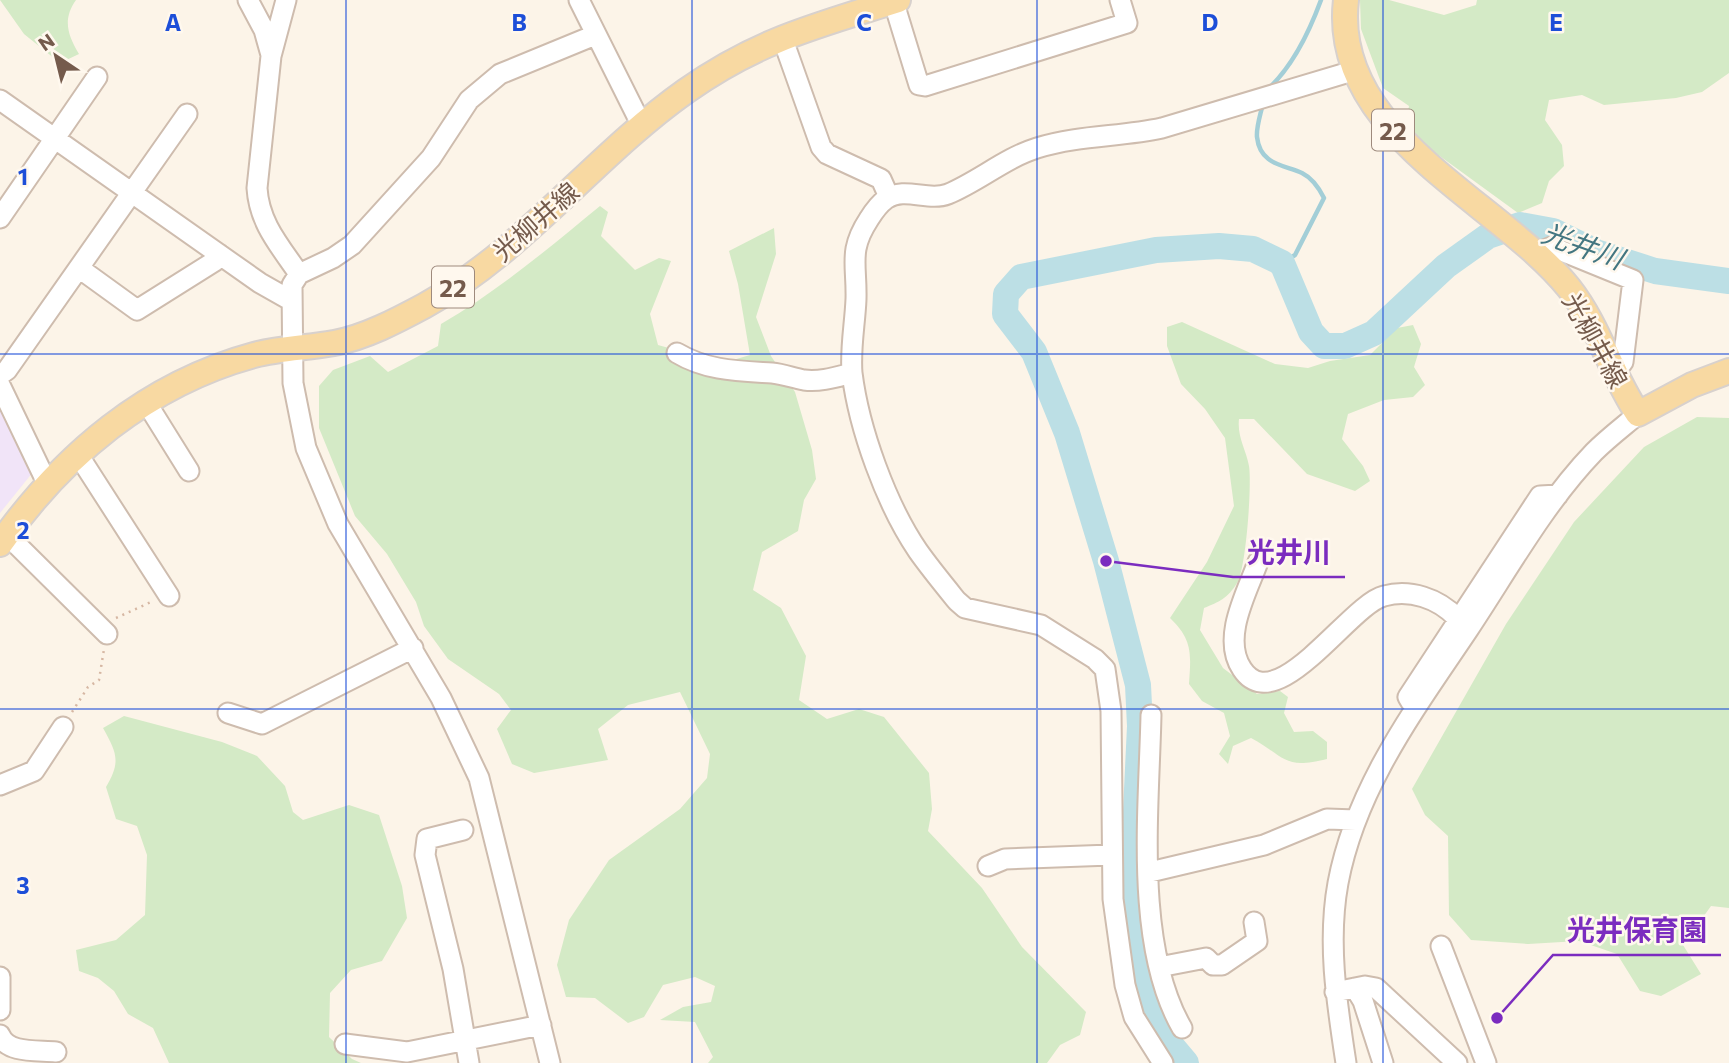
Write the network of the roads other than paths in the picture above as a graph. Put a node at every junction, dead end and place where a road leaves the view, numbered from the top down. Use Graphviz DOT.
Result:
graph roads {
  1 [pos="248,0"];
  2 [pos="286,0"];
  3 [pos="579,0"];
  4 [pos="895,0"];
  5 [pos="1119,0"];
  6 [pos="1346,0"];
  7 [pos="595,35"];
  8 [pos="782,37"];
  9 [pos="271,56"];
  10 [pos="1356,70"];
  11 [pos="97,77"];
  12 [pos="0,100"];
  13 [pos="187,114"];
  14 [pos="642,126"];
  15 [pos="56,139"];
  16 [pos="134,193"];
  17 [pos="889,197"];
  18 [pos="0,218"];
  19 [pos="1537,253"];
  20 [pos="219,254"];
  21 [pos="79,268"];
  22 [pos="299,274"];
  23 [pos="290,300"];
  24 [pos="293,349"];
  25 [pos="677,354"];
  26 [pos="1615,370"];
  27 [pos="1729,371"];
  28 [pos="852,373"];
  29 [pos="0,375"];
  30 [pos="0,385"];
  31 [pos="146,402"];
  32 [pos="1638,414"];
  33 [pos="77,453"];
  34 [pos="189,471"];
  35 [pos="47,483"];
  36 [pos="1558,495"];
  37 [pos="3,539"];
  38 [pos="1258,562"];
  39 [pos="169,596"];
  40 [pos="1457,618"];
  41 [pos="107,634"];
  42 [pos="412,648"];
  43 [pos="1416,708"];
  44 [pos="229,713"];
  45 [pos="1151,715"];
  46 [pos="63,727"];
  47 [pos="0,785"];
  48 [pos="1356,820"];
  49 [pos="463,830"];
  50 [pos="1111,855"];
  51 [pos="988,866"];
  52 [pos="1150,872"];
  53 [pos="1254,922"];
  54 [pos="1441,946"];
  55 [pos="1159,967"];
  56 [pos="0,977"];
  57 [pos="1355,988"];
  58 [pos="1335,992"];
  59 [pos="0,1010"];
  60 [pos="541,1025"];
  61 [pos="1182,1028"];
  62 [pos="0,1035"];
  63 [pos="465,1041"];
  64 [pos="345,1044"];
  65 [pos="56,1052"];
  66 [pos="469,1063"];
  67 [pos="551,1063"];
  68 [pos="1163,1063"];
  69 [pos="1346,1063"];
  70 [pos="1382,1063"];
  71 [pos="1457,1063"];
  72 [pos="1486,1063"];
  1 -- 9 [label="street"];
  2 -- 9 [label="street"];
  3 -- 7 [label="street"];
  4 -- 5 [label="street"];
  4 -- 8 [label="main road, 光柳井線 / 22"];
  6 -- 10 [label="main road, 光柳井線 / 22"];
  7 -- 14 [label="street"];
  7 -- 22 [label="street"];
  8 -- 14 [label="main road, 光柳井線 / 22"];
  8 -- 17 [label="street"];
  9 -- 22 [label="street"];
  10 -- 17 [label="street"];
  10 -- 19 [label="main road, 光柳井線 / 22"];
  11 -- 15 [label="street"];
  12 -- 15 [label="street"];
  13 -- 16 [label="street"];
  14 -- 24 [label="main road, 光柳井線 / 22"];
  15 -- 16 [label="street"];
  15 -- 18 [label="street"];
  16 -- 20 [label="street"];
  16 -- 21 [label="street"];
  17 -- 28 [label="street"];
  19 -- 26 [label="main road, 光柳井線 / 22"];
  19 -- 26 [label="street"];
  20 -- 21 [label="street"];
  20 -- 23 [label="street"];
  21 -- 29 [label="street"];
  22 -- 23 [label="street"];
  23 -- 24 [label="street"];
  24 -- 31 [label="main road, 光柳井線 / 22"];
  24 -- 42 [label="street"];
  25 -- 28 [label="street"];
  26 -- 32 [label="main road, 光柳井線 / 22"];
  27 -- 32 [label="main road, 光柳井線"];
  28 -- 50 [label="street"];
  30 -- 35 [label="street"];
  31 -- 33 [label="main road, 光柳井線 / 22"];
  31 -- 34 [label="street"];
  32 -- 36 [label="street"];
  33 -- 35 [label="main road, 光柳井線 / 22"];
  33 -- 39 [label="street"];
  35 -- 37 [label="main road, 光柳井線 / 22"];
  36 -- 40 [label="street"];
  36 -- 43 [label="street"];
  37 -- 41 [label="street"];
  38 -- 40 [label="street"];
  40 -- 43 [label="street"];
  42 -- 44 [label="street"];
  42 -- 60 [label="street"];
  43 -- 48 [label="street"];
  45 -- 52 [label="street"];
  46 -- 47 [label="street"];
  48 -- 52 [label="street"];
  48 -- 58 [label="street"];
  49 -- 63 [label="street"];
  50 -- 51 [label="street"];
  50 -- 68 [label="street"];
  52 -- 55 [label="street"];
  53 -- 55 [label="street"];
  54 -- 72 [label="street"];
  55 -- 61 [label="street"];
  56 -- 59 [label="street"];
  57 -- 58 [label="street"];
  57 -- 70 [label="street"];
  57 -- 71 [label="street"];
  58 -- 69 [label="street"];
  60 -- 63 [label="street"];
  60 -- 67 [label="street"];
  62 -- 65 [label="street"];
  63 -- 64 [label="street"];
  63 -- 66 [label="street"];
}
